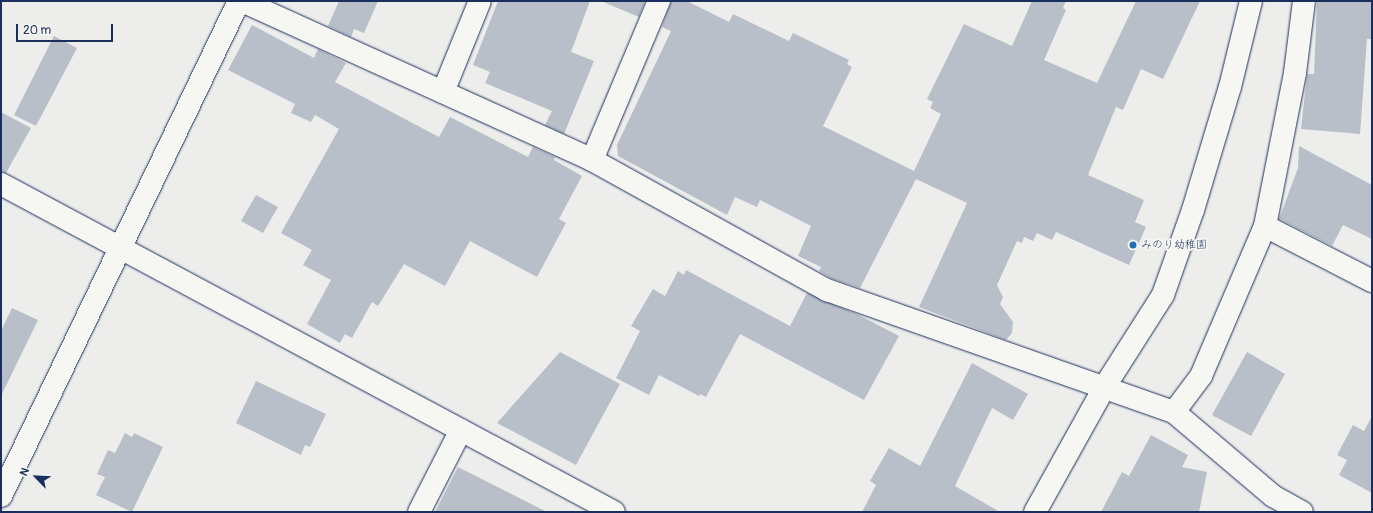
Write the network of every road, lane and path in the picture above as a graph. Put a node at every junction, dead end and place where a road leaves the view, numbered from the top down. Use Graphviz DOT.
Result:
graph roads {
  1 [pos="239,1"];
  2 [pos="242,1"];
  3 [pos="480,1"];
  4 [pos="659,1"];
  5 [pos="1250,1"];
  6 [pos="1304,1"];
  7 [pos="443,92"];
  8 [pos="592,160"];
  9 [pos="1,184"];
  10 [pos="1266,226"];
  11 [pos="121,247"];
  12 [pos="1372,281"];
  13 [pos="1105,386"];
  14 [pos="1174,412"];
  15 [pos="460,430"];
  16 [pos="1,496"];
  17 [pos="418,512"];
  18 [pos="614,512"];
  19 [pos="1034,512"];
  20 [pos="1302,512"];
  1 -- 11 [label="street"];
  2 -- 7 [label="street"];
  3 -- 7 [label="street"];
  4 -- 8 [label="street"];
  5 -- 13 [label="street"];
  6 -- 10 [label="street"];
  7 -- 8 [label="street"];
  8 -- 13 [label="street"];
  9 -- 11 [label="street"];
  10 -- 12 [label="street"];
  10 -- 14 [label="street"];
  11 -- 15 [label="street"];
  11 -- 16 [label="street"];
  13 -- 14 [label="street"];
  13 -- 19 [label="street"];
  14 -- 20 [label="street"];
  15 -- 17 [label="street"];
  15 -- 18 [label="street"];
}
